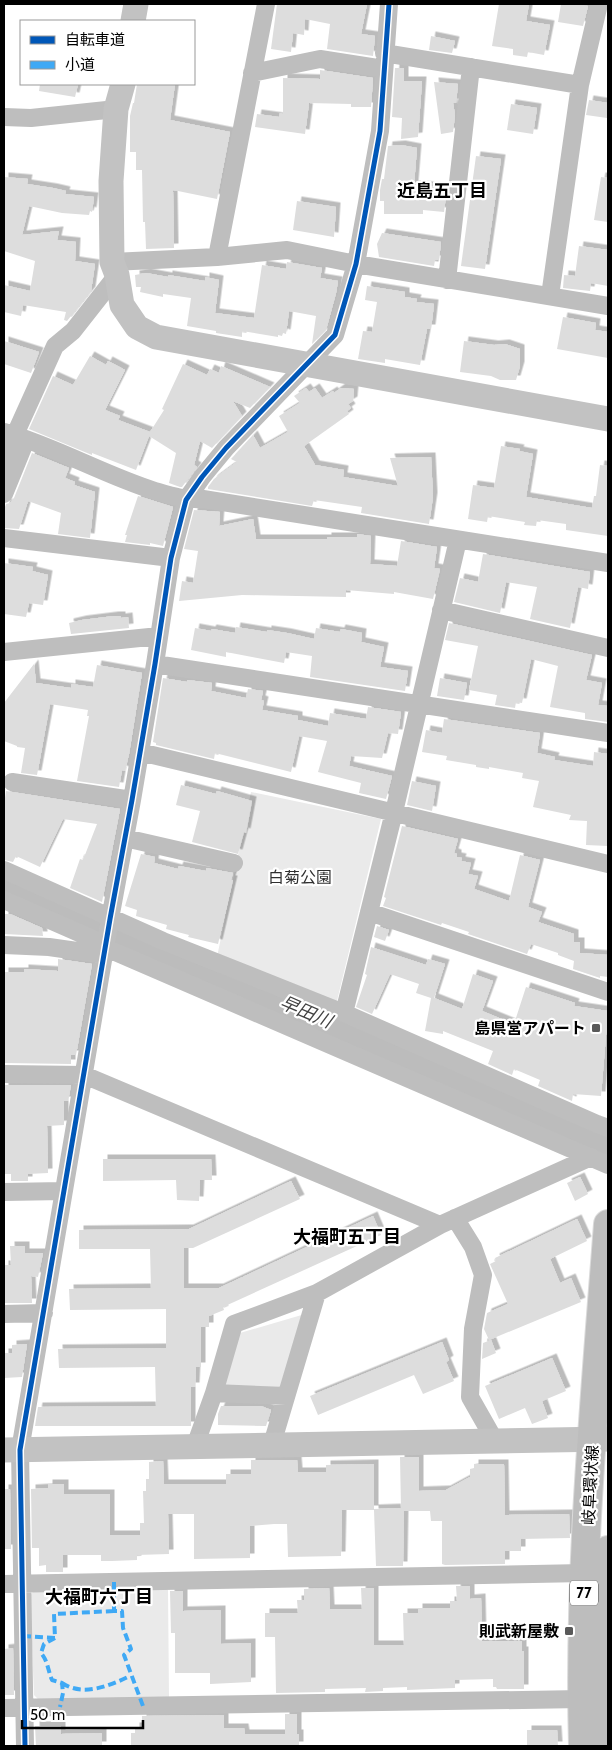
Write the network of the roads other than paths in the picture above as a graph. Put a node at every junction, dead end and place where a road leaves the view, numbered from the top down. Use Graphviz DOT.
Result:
graph roads {
  1 [pos="136,4"];
  2 [pos="266,4"];
  3 [pos="389,4"];
  4 [pos="599,4"];
  5 [pos="133,20"];
  6 [pos="384,61"];
  7 [pos="471,67"];
  8 [pos="252,73"];
  9 [pos="123,85"];
  10 [pos="580,85"];
  11 [pos="116,109"];
  12 [pos="4,117"];
  13 [pos="217,257"];
  14 [pos="356,264"];
  15 [pos="114,268"];
  16 [pos="447,280"];
  17 [pos="550,296"];
  18 [pos="608,306"];
  19 [pos="307,364"];
  20 [pos="608,419"];
  21 [pos="15,436"];
  22 [pos="4,459"];
  23 [pos="4,494"];
  24 [pos="186,500"];
  25 [pos="4,538"];
  26 [pos="458,540"];
  27 [pos="170,558"];
  28 [pos="608,563"];
  29 [pos="441,610"];
  30 [pos="159,636"];
  31 [pos="608,648"];
  32 [pos="4,652"];
  33 [pos="155,664"];
  34 [pos="420,704"];
  35 [pos="608,733"];
  36 [pos="140,752"];
  37 [pos="12,782"];
  38 [pos="132,800"];
  39 [pos="394,812"];
  40 [pos="125,838"];
  41 [pos="234,863"];
  42 [pos="608,864"];
  43 [pos="4,870"];
  44 [pos="4,900"];
  45 [pos="369,912"];
  46 [pos="107,936"];
  47 [pos="4,944"];
  48 [pos="608,992"];
  49 [pos="344,1013"];
  50 [pos="4,1074"];
  51 [pos="84,1075"];
  52 [pos="608,1128"];
  53 [pos="591,1157"];
  54 [pos="608,1165"];
  55 [pos="64,1191"];
  56 [pos="4,1192"];
  57 [pos="448,1221"];
  58 [pos="608,1224"];
  59 [pos="316,1293"];
  60 [pos="44,1313"];
  61 [pos="4,1314"];
  62 [pos="214,1392"];
  63 [pos="286,1396"];
  64 [pos="600,1439"];
  65 [pos="495,1441"];
  66 [pos="272,1444"];
  67 [pos="195,1446"];
  68 [pos="12,1450"];
  69 [pos="602,1567"];
  70 [pos="4,1584"];
  71 [pos="22,1584"];
  72 [pos="598,1700"];
  73 [pos="25,1707"];
  74 [pos="4,1708"];
  75 [pos="25,1746"];
  76 [pos="583,1746"];
  77 [pos="606,1746"];
  1 -- 5 [label="street"];
  2 -- 8 [label="street"];
  3 -- 6 [label="street"];
  4 -- 10 [label="street"];
  6 -- 7 [label="street"];
  6 -- 8 [label="street"];
  6 -- 14 [label="street"];
  7 -- 10 [label="street"];
  7 -- 16 [label="street"];
  8 -- 13 [label="street"];
  9 -- 11 [label="street"];
  10 -- 17 [label="street"];
  11 -- 12 [label="street"];
  11 -- 15 [label="street"];
  13 -- 14 [label="street"];
  13 -- 15 [label="street"];
  14 -- 16 [label="street"];
  14 -- 19 [label="street"];
  15 -- 19 [label="street"];
  15 -- 21 [label="street"];
  16 -- 17 [label="street"];
  17 -- 18 [label="street"];
  19 -- 20 [label="street"];
  19 -- 24 [label="street"];
  21 -- 22 [label="street"];
  21 -- 23 [label="street"];
  21 -- 24 [label="street"];
  24 -- 26 [label="street"];
  24 -- 27 [label="street"];
  25 -- 27 [label="street"];
  26 -- 28 [label="street"];
  26 -- 29 [label="street"];
  27 -- 30 [label="street"];
  29 -- 31 [label="street"];
  29 -- 34 [label="street"];
  30 -- 32 [label="street"];
  30 -- 33 [label="street"];
  33 -- 34 [label="street"];
  33 -- 36 [label="street"];
  34 -- 35 [label="street"];
  34 -- 39 [label="street"];
  36 -- 38 [label="street"];
  36 -- 39 [label="street"];
  37 -- 38 [label="street"];
  38 -- 40 [label="street"];
  39 -- 42 [label="street"];
  39 -- 45 [label="street"];
  40 -- 41 [label="street"];
  40 -- 46 [label="street"];
  43 -- 46 [label="street"];
  44 -- 46 [label="street"];
  45 -- 48 [label="street"];
  45 -- 49 [label="street"];
  46 -- 47 [label="street"];
  46 -- 49 [label="street"];
  46 -- 51 [label="street"];
  46 -- 53 [label="street"];
  49 -- 52 [label="street"];
  50 -- 51 [label="street"];
  51 -- 55 [label="street"];
  51 -- 57 [label="street"];
  53 -- 54 [label="street"];
  53 -- 57 [label="street"];
  55 -- 56 [label="street"];
  55 -- 60 [label="street"];
  57 -- 59 [label="street"];
  57 -- 65 [label="street"];
  58 -- 64 [label="main road, 岐阜環状線 / 77"];
  59 -- 62 [label="street"];
  59 -- 63 [label="street"];
  60 -- 61 [label="street"];
  60 -- 68 [label="street"];
  62 -- 63 [label="street"];
  62 -- 67 [label="street"];
  63 -- 66 [label="street"];
  64 -- 65 [label="street"];
  64 -- 69 [label="main road, 岐阜環状線 / 77"];
  65 -- 66 [label="street"];
  66 -- 67 [label="street"];
  67 -- 68 [label="street"];
  68 -- 71 [label="street"];
  69 -- 71 [label="street"];
  69 -- 72 [label="main road, 岐阜環状線 / 77"];
  70 -- 71 [label="street"];
  71 -- 73 [label="street"];
  72 -- 73 [label="street"];
  72 -- 76 [label="main road, 岐阜環状線 / 77"];
  72 -- 77 [label="main road, 岐阜環状線 / 77"];
  73 -- 74 [label="street"];
  73 -- 75 [label="street"];
}
